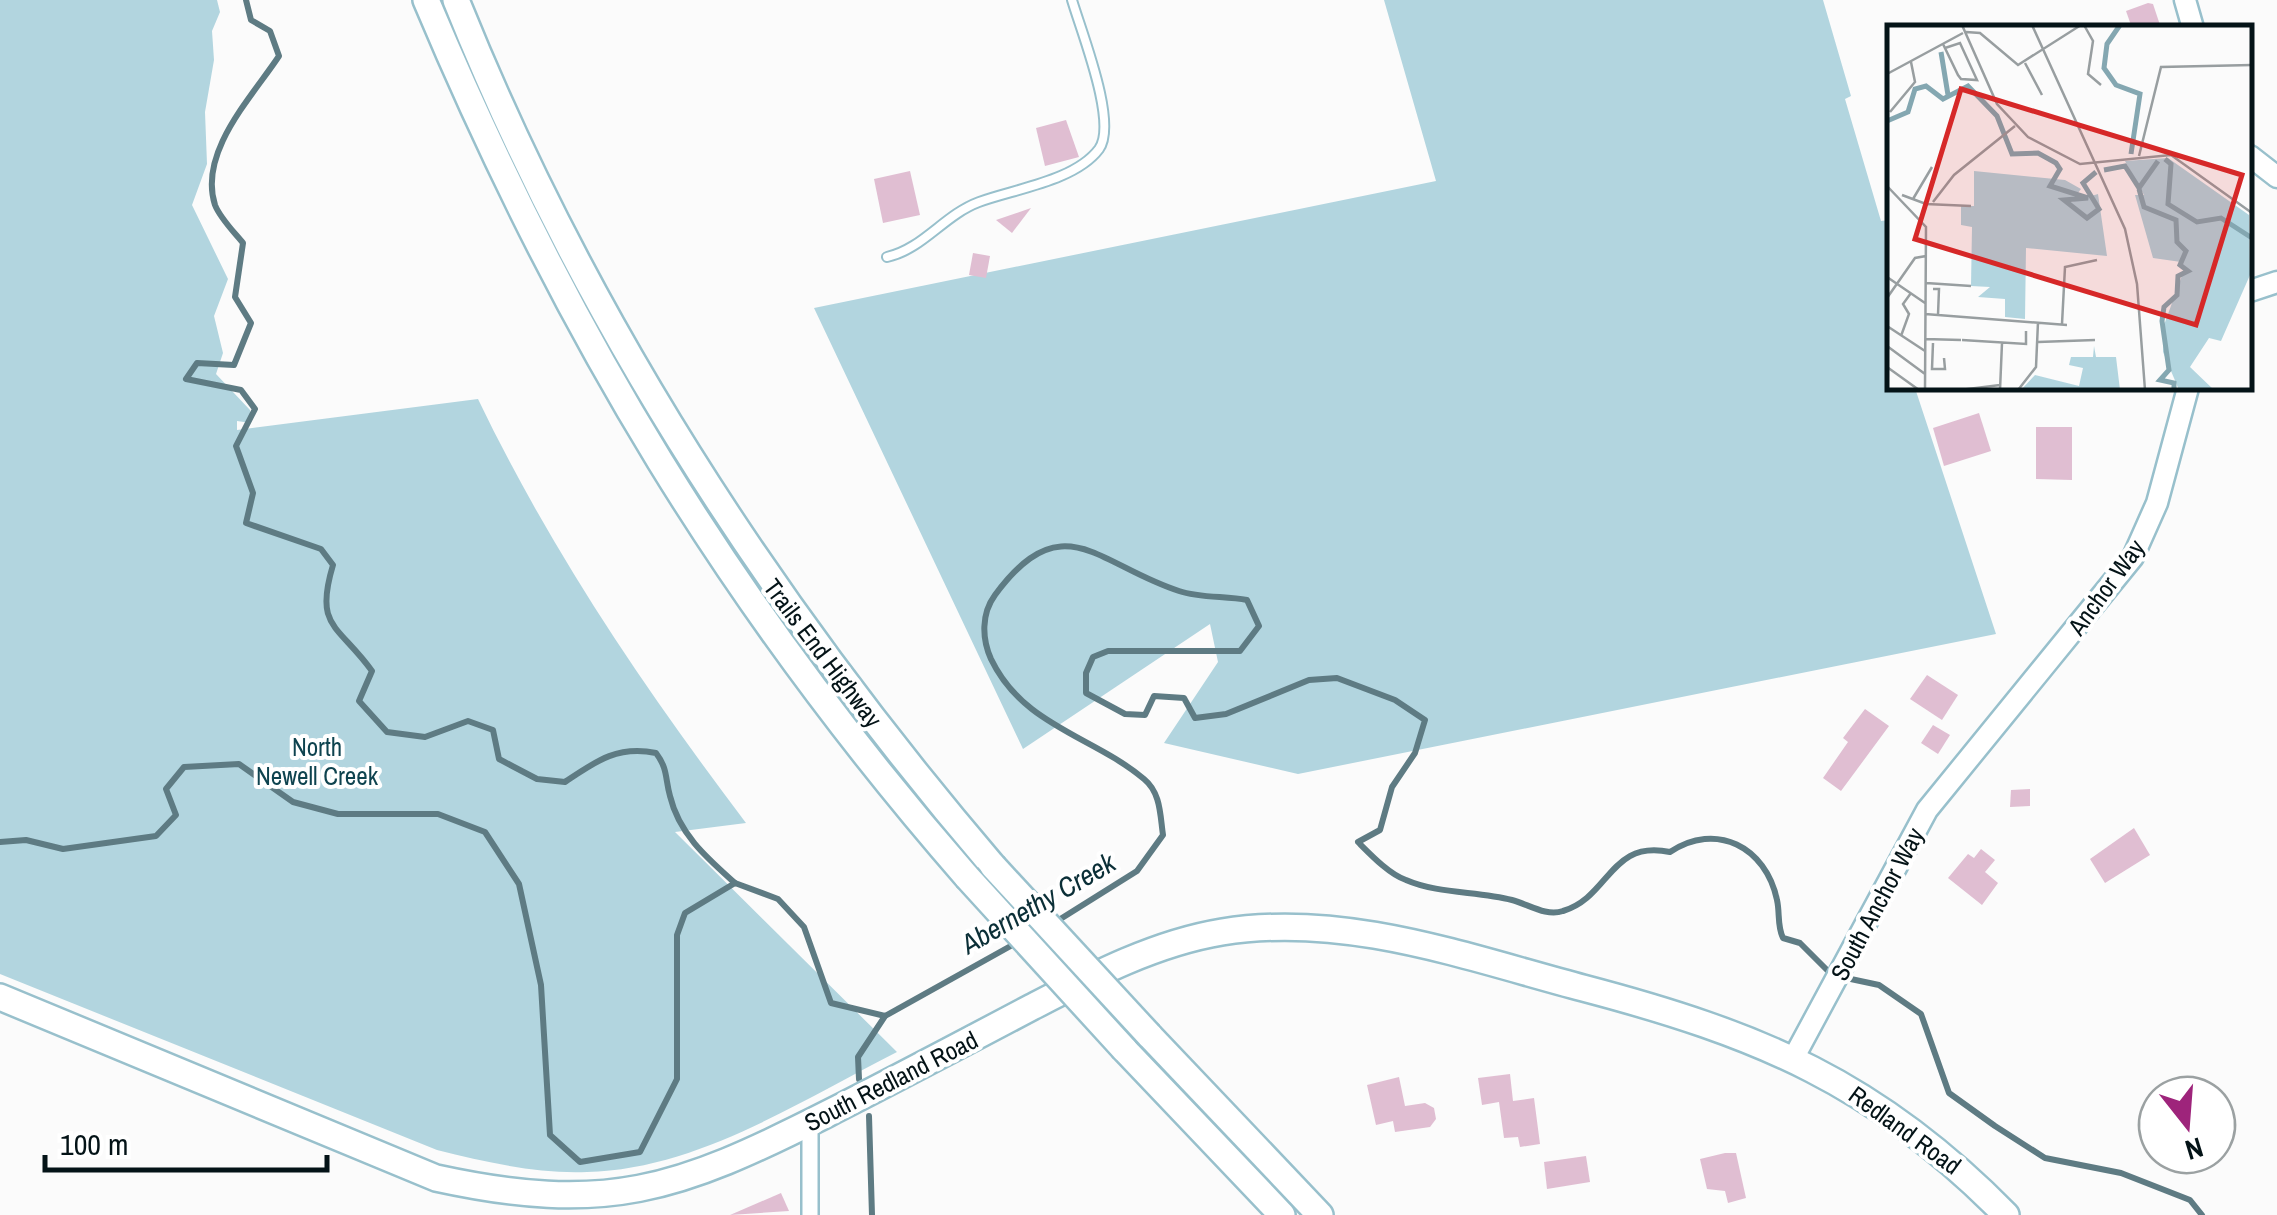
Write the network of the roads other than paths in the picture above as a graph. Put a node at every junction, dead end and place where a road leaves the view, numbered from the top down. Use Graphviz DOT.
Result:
graph roads {
  1 [pos="426,0"];
  2 [pos="456,0"];
  3 [pos="1072,0"];
  4 [pos="2185,0"];
  5 [pos="2192,25"];
  6 [pos="887,257"];
  7 [pos="2277,282"];
  8 [pos="2252,290"];
  9 [pos="2187,390"];
  10 [pos="1968,755"];
  11 [pos="0,997"];
  12 [pos="1794,1057"];
  13 [pos="810,1122"];
  14 [pos="810,1215"];
  15 [pos="1282,1215"];
  16 [pos="1320,1215"];
  17 [pos="2006,1215"];
  1 -- 15 [label="main road, Trails End Highway, bridge"];
  2 -- 16 [label="main road, Trails End Highway, bridge"];
  3 -- 6 [label="lane"];
  4 -- 5 [label="street"];
  7 -- 8 [label="street"];
  9 -- 10 [label="street, Anchor Way"];
  10 -- 12 [label="street, South Anchor Way"];
  11 -- 13 [label="main road, South Redland Road"];
  12 -- 13 [label="main road, South Redland Road"];
  12 -- 17 [label="main road, Redland Road"];
  13 -- 14 [label="street"];
}
